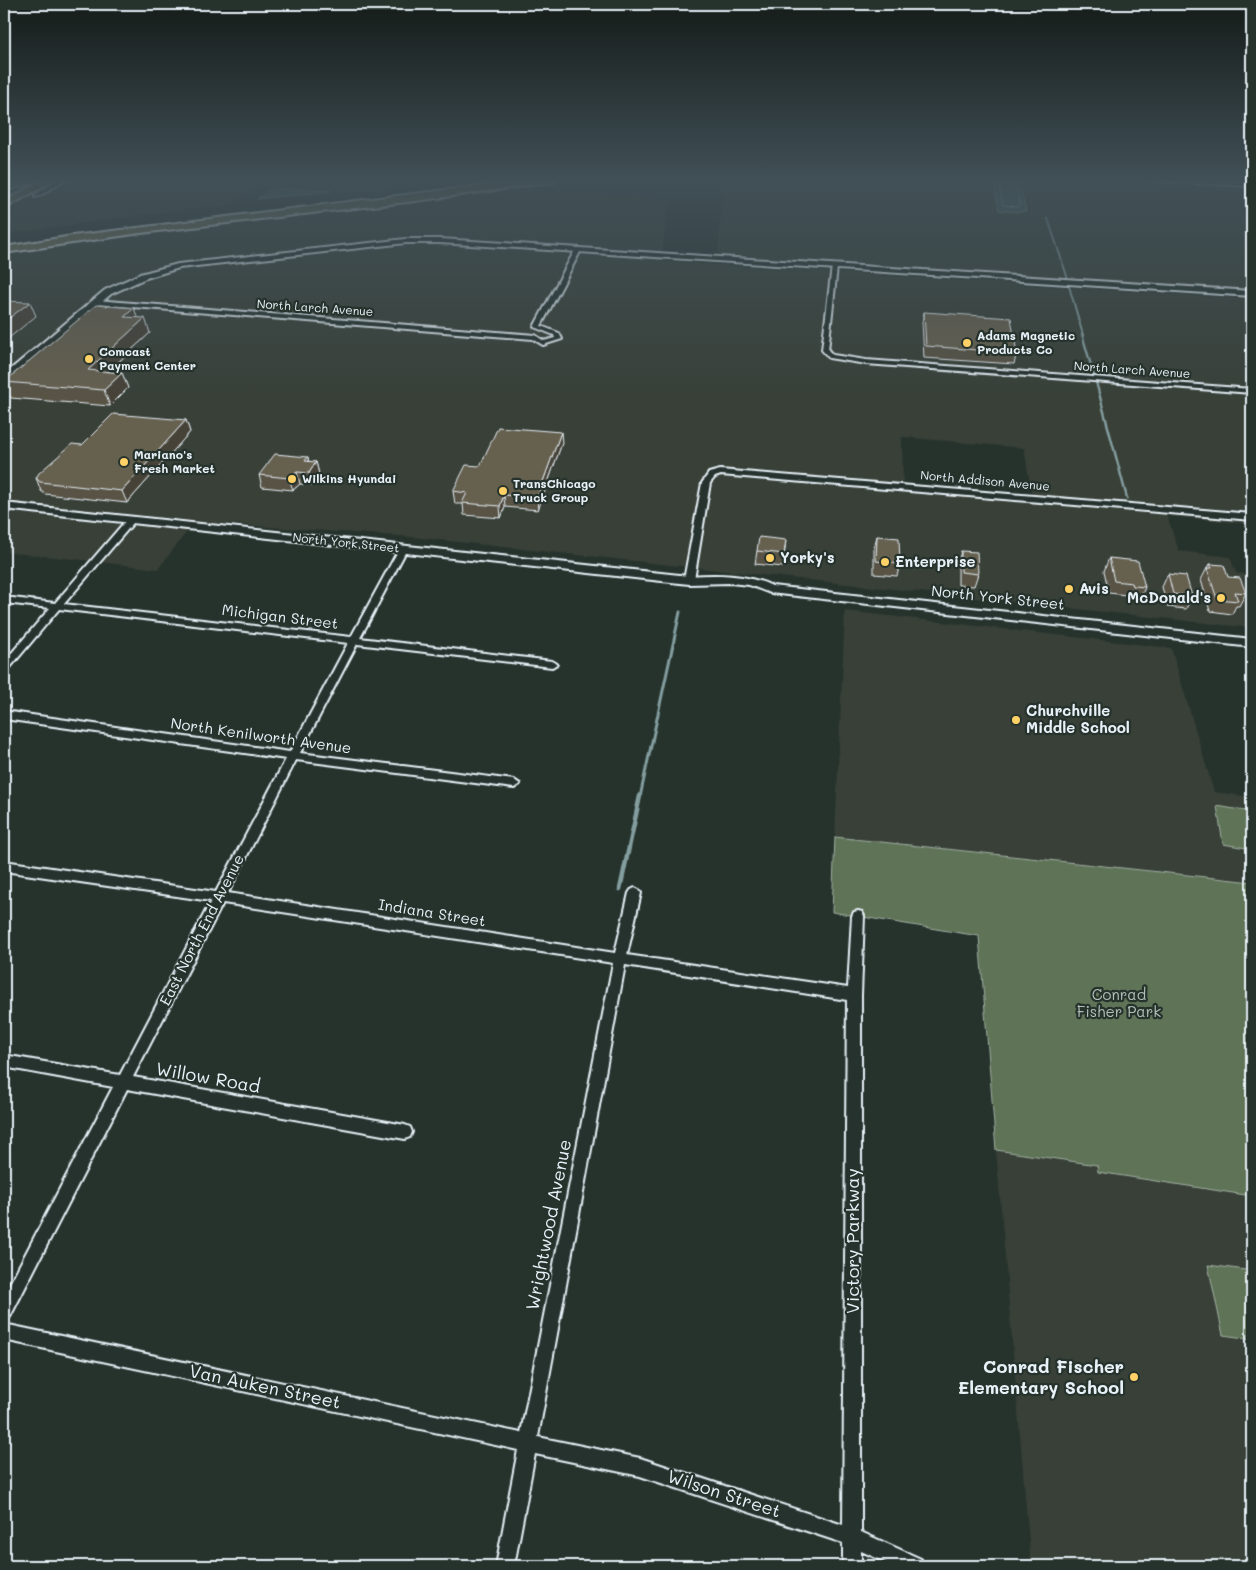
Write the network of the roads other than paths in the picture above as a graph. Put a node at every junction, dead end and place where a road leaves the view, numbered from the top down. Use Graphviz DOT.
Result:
graph roads {
  1 [pos="306,252"];
  2 [pos="577,252"];
  3 [pos="612,252"];
  4 [pos="834,267"];
  5 [pos="1252,294"];
  6 [pos="94,302"];
  7 [pos="4,380"];
  8 [pos="1252,391"];
  9 [pos="4,506"];
  10 [pos="1252,518"];
  11 [pos="131,520"];
  12 [pos="403,549"];
  13 [pos="689,580"];
  14 [pos="4,600"];
  15 [pos="58,606"];
  16 [pos="354,641"];
  17 [pos="1252,643"];
  18 [pos="552,664"];
  19 [pos="4,668"];
  20 [pos="4,715"];
  21 [pos="293,756"];
  22 [pos="514,784"];
  23 [pos="4,866"];
  24 [pos="636,893"];
  25 [pos="219,897"];
  26 [pos="858,916"];
  27 [pos="620,959"];
  28 [pos="854,995"];
  29 [pos="4,1061"];
  30 [pos="123,1082"];
  31 [pos="405,1132"];
  32 [pos="4,1311"];
  33 [pos="4,1332"];
  34 [pos="527,1442"];
  35 [pos="852,1537"];
  36 [pos="505,1566"];
  37 [pos="852,1566"];
  38 [pos="914,1566"];
  1 -- 6 [label="street"];
  2 -- 6 [label="street, North Larch Avenue"];
  3 -- 4 [label="street"];
  4 -- 5 [label="street"];
  4 -- 8 [label="street, North Larch Avenue"];
  6 -- 7 [label="street"];
  9 -- 11 [label="street, North York Street"];
  10 -- 13 [label="street, North Addison Avenue"];
  11 -- 12 [label="street, North York Street"];
  11 -- 15 [label="street"];
  12 -- 13 [label="street, North York Street"];
  12 -- 16 [label="street, East North End Avenue"];
  13 -- 17 [label="street, North York Street"];
  14 -- 15 [label="street, Michigan Street"];
  15 -- 16 [label="street, Michigan Street"];
  15 -- 19 [label="street"];
  16 -- 18 [label="street, Michigan Street"];
  16 -- 21 [label="street, East North End Avenue"];
  20 -- 21 [label="street, North Kenilworth Avenue"];
  21 -- 22 [label="street, North Kenilworth Avenue"];
  21 -- 25 [label="street, East North End Avenue"];
  23 -- 25 [label="street, Indiana Street"];
  24 -- 27 [label="street, Wrightwood Avenue"];
  25 -- 27 [label="street, Indiana Street"];
  25 -- 30 [label="street, East North End Avenue"];
  26 -- 28 [label="street, Victory Parkway"];
  27 -- 28 [label="street, Indiana Street"];
  27 -- 34 [label="street, Wrightwood Avenue"];
  28 -- 35 [label="street, Victory Parkway"];
  29 -- 30 [label="street, Willow Road"];
  30 -- 31 [label="street, Willow Road"];
  30 -- 32 [label="street, East North End Avenue"];
  33 -- 34 [label="street, Van Auken Street"];
  34 -- 35 [label="street, Wilson Street"];
  34 -- 36 [label="street, Wrightwood Avenue"];
  35 -- 37 [label="street, Victory Parkway"];
  35 -- 38 [label="street, Wilson Street"];
}
